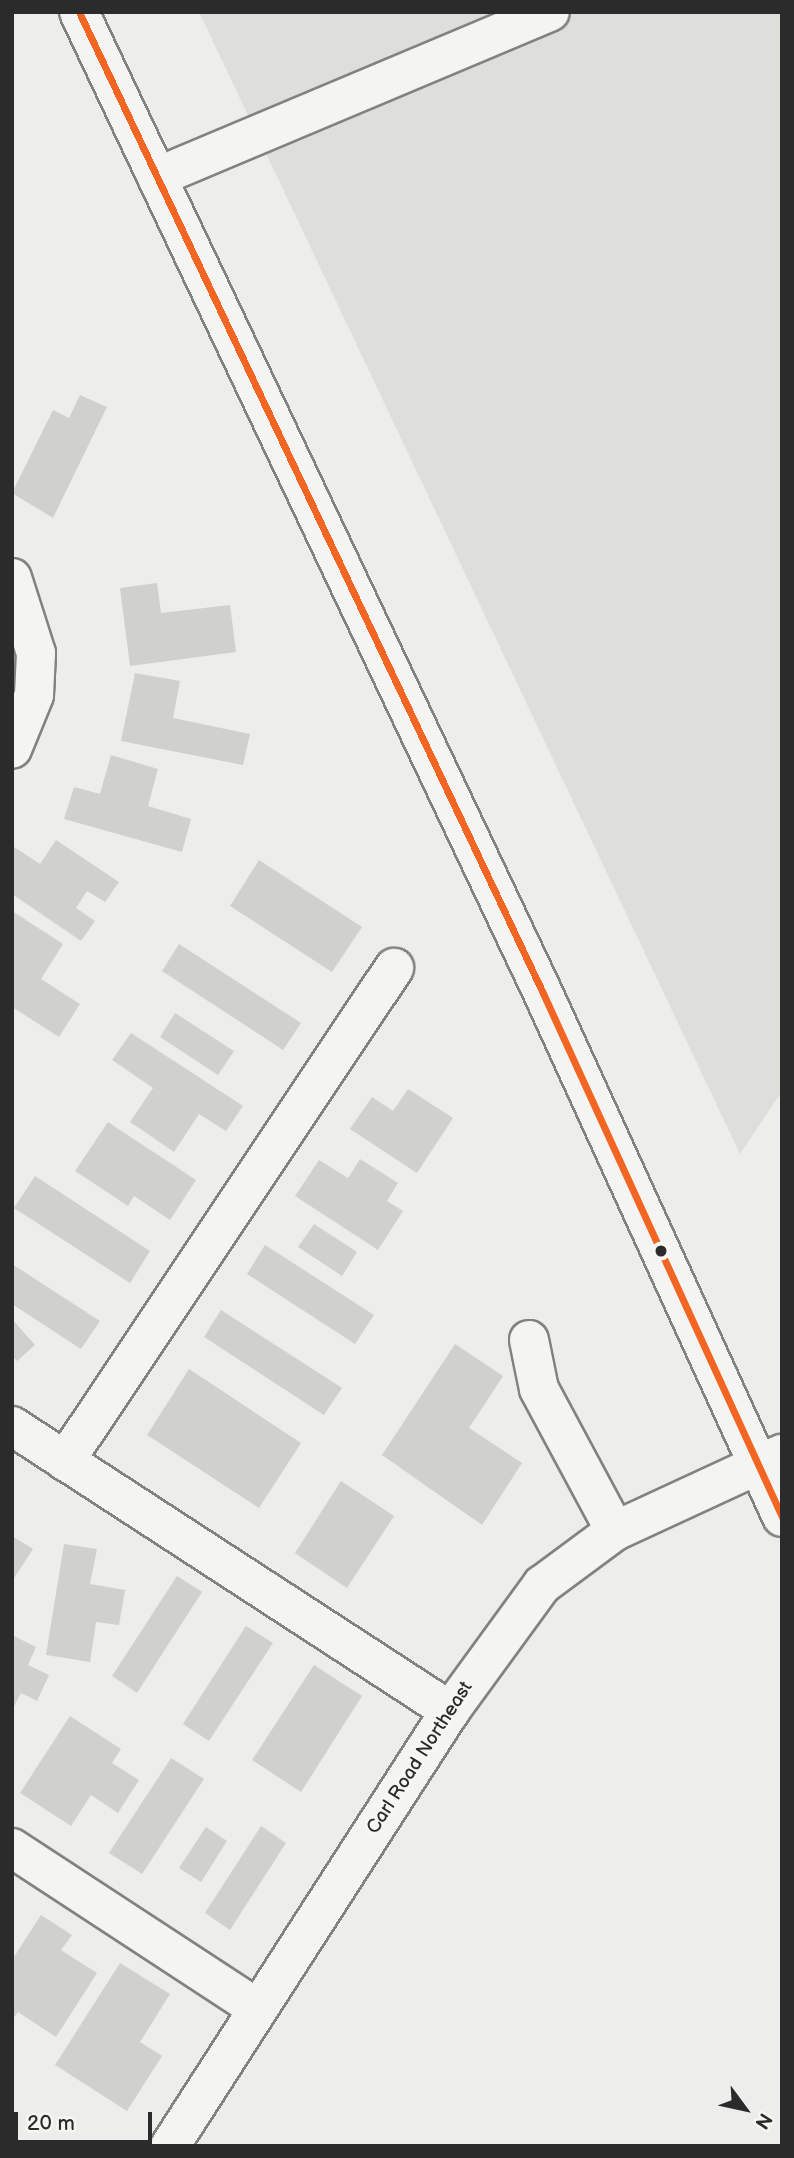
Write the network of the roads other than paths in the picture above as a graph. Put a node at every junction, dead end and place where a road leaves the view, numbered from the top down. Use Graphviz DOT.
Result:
graph roads {
  1 [pos="79,12"];
  2 [pos="548,13"];
  3 [pos="157,177"];
  4 [pos="12,578"];
  5 [pos="12,749"];
  6 [pos="394,968"];
  7 [pos="529,1340"];
  8 [pos="12,1426"];
  9 [pos="770,1460"];
  10 [pos="65,1461"];
  11 [pos="782,1517"];
  12 [pos="615,1531"];
  13 [pos="450,1711"];
  14 [pos="12,1848"];
  15 [pos="258,2009"];
  16 [pos="170,2146"];
  1 -- 3 [label="street"];
  2 -- 3 [label="street"];
  3 -- 9 [label="street"];
  4 -- 5 [label="street"];
  6 -- 10 [label="street"];
  7 -- 12 [label="street"];
  8 -- 10 [label="street"];
  9 -- 11 [label="street"];
  9 -- 12 [label="street, Carl Road Northeast"];
  10 -- 13 [label="street"];
  12 -- 13 [label="street, Carl Road Northeast"];
  13 -- 15 [label="street, Carl Road Northeast"];
  14 -- 15 [label="street"];
  15 -- 16 [label="street, Carl Road Northeast"];
}
